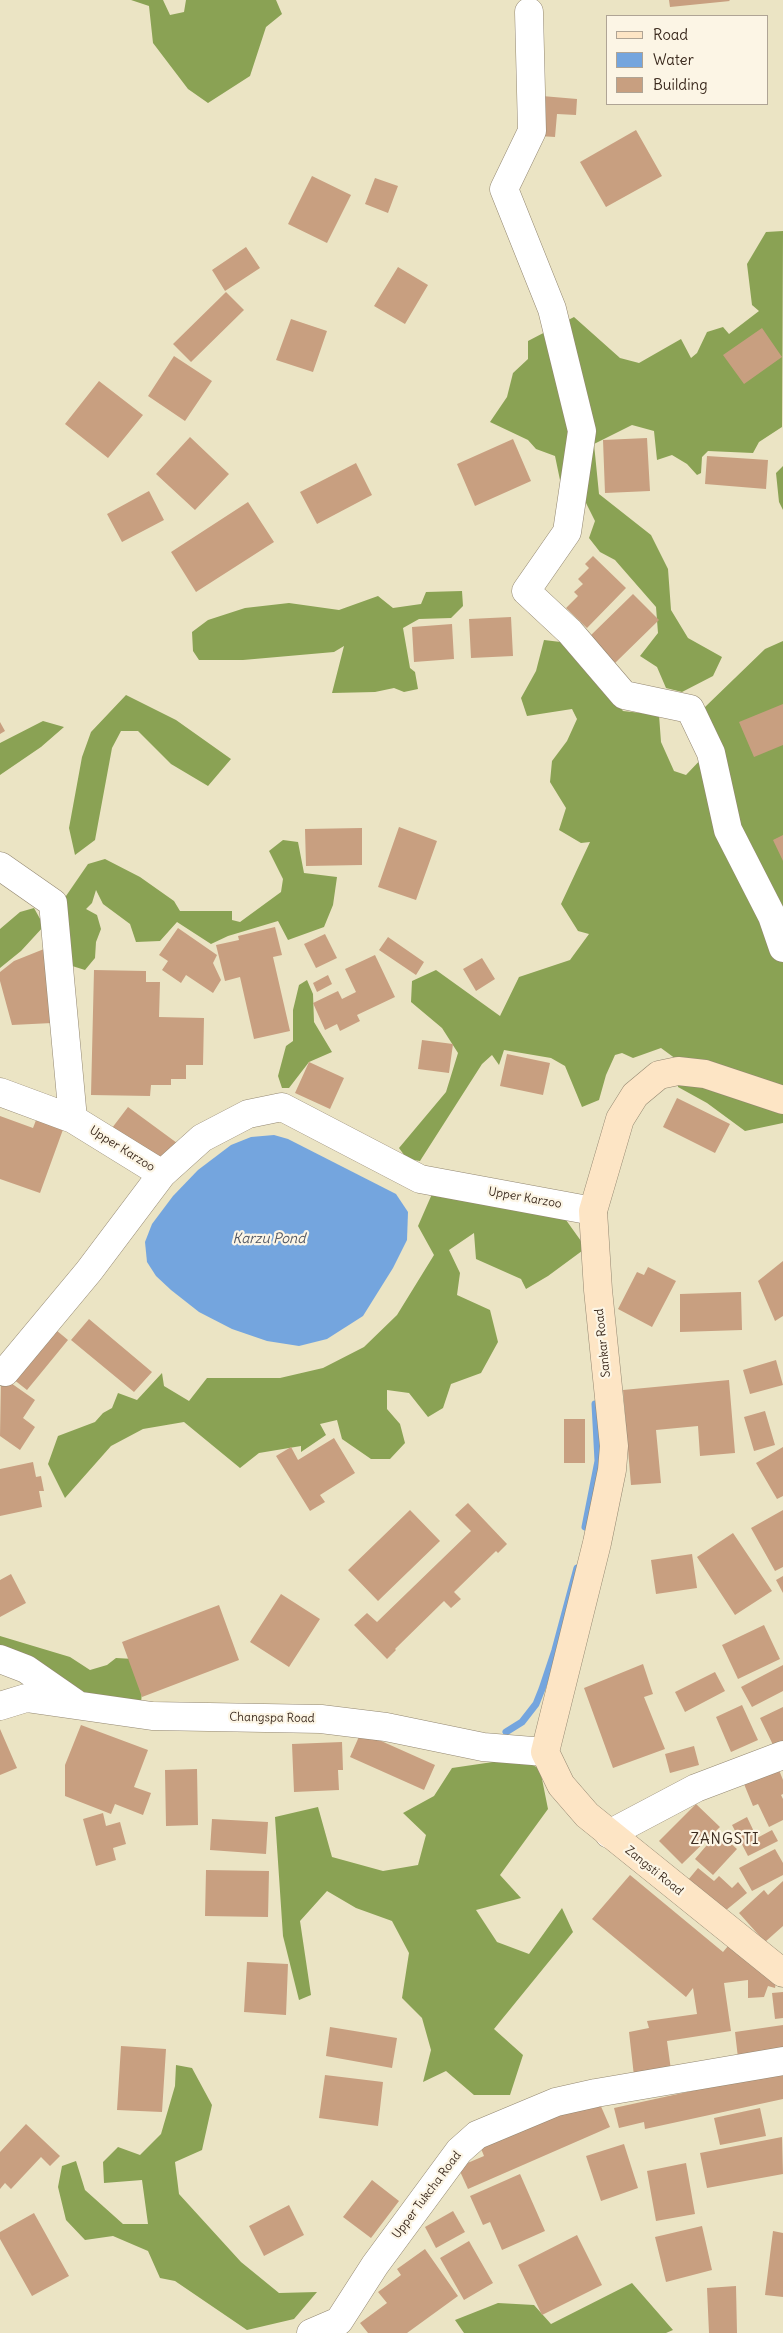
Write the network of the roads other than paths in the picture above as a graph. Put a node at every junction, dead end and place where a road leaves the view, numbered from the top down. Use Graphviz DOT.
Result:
graph roads {
  1 [pos="529,12"];
  2 [pos="0,866"];
  3 [pos="783,948"];
  4 [pos="0,1092"];
  5 [pos="783,1100"];
  6 [pos="73,1119"];
  7 [pos="162,1174"];
  8 [pos="593,1211"];
  9 [pos="5,1372"];
  10 [pos="0,1659"];
  11 [pos="0,1706"];
  12 [pos="80,1706"];
  13 [pos="545,1752"];
  14 [pos="783,1755"];
  15 [pos="608,1834"];
  16 [pos="783,1973"];
  17 [pos="783,2061"];
  18 [pos="311,2333"];
  1 -- 3 [label="street"];
  2 -- 6 [label="street"];
  4 -- 6 [label="street, Upper Karzoo"];
  5 -- 8 [label="main road, Sankar Road"];
  6 -- 7 [label="street, Upper Karzoo"];
  7 -- 8 [label="street, Upper Karzoo"];
  7 -- 9 [label="street"];
  8 -- 13 [label="main road, Sankar Road"];
  10 -- 12 [label="street"];
  11 -- 12 [label="street, Changspa Road"];
  12 -- 13 [label="street, Changspa Road"];
  13 -- 15 [label="main road, Zangsti Road"];
  14 -- 15 [label="street"];
  15 -- 16 [label="main road, Zangsti Road"];
  17 -- 18 [label="street, Upper Tukcha Road"];
}
